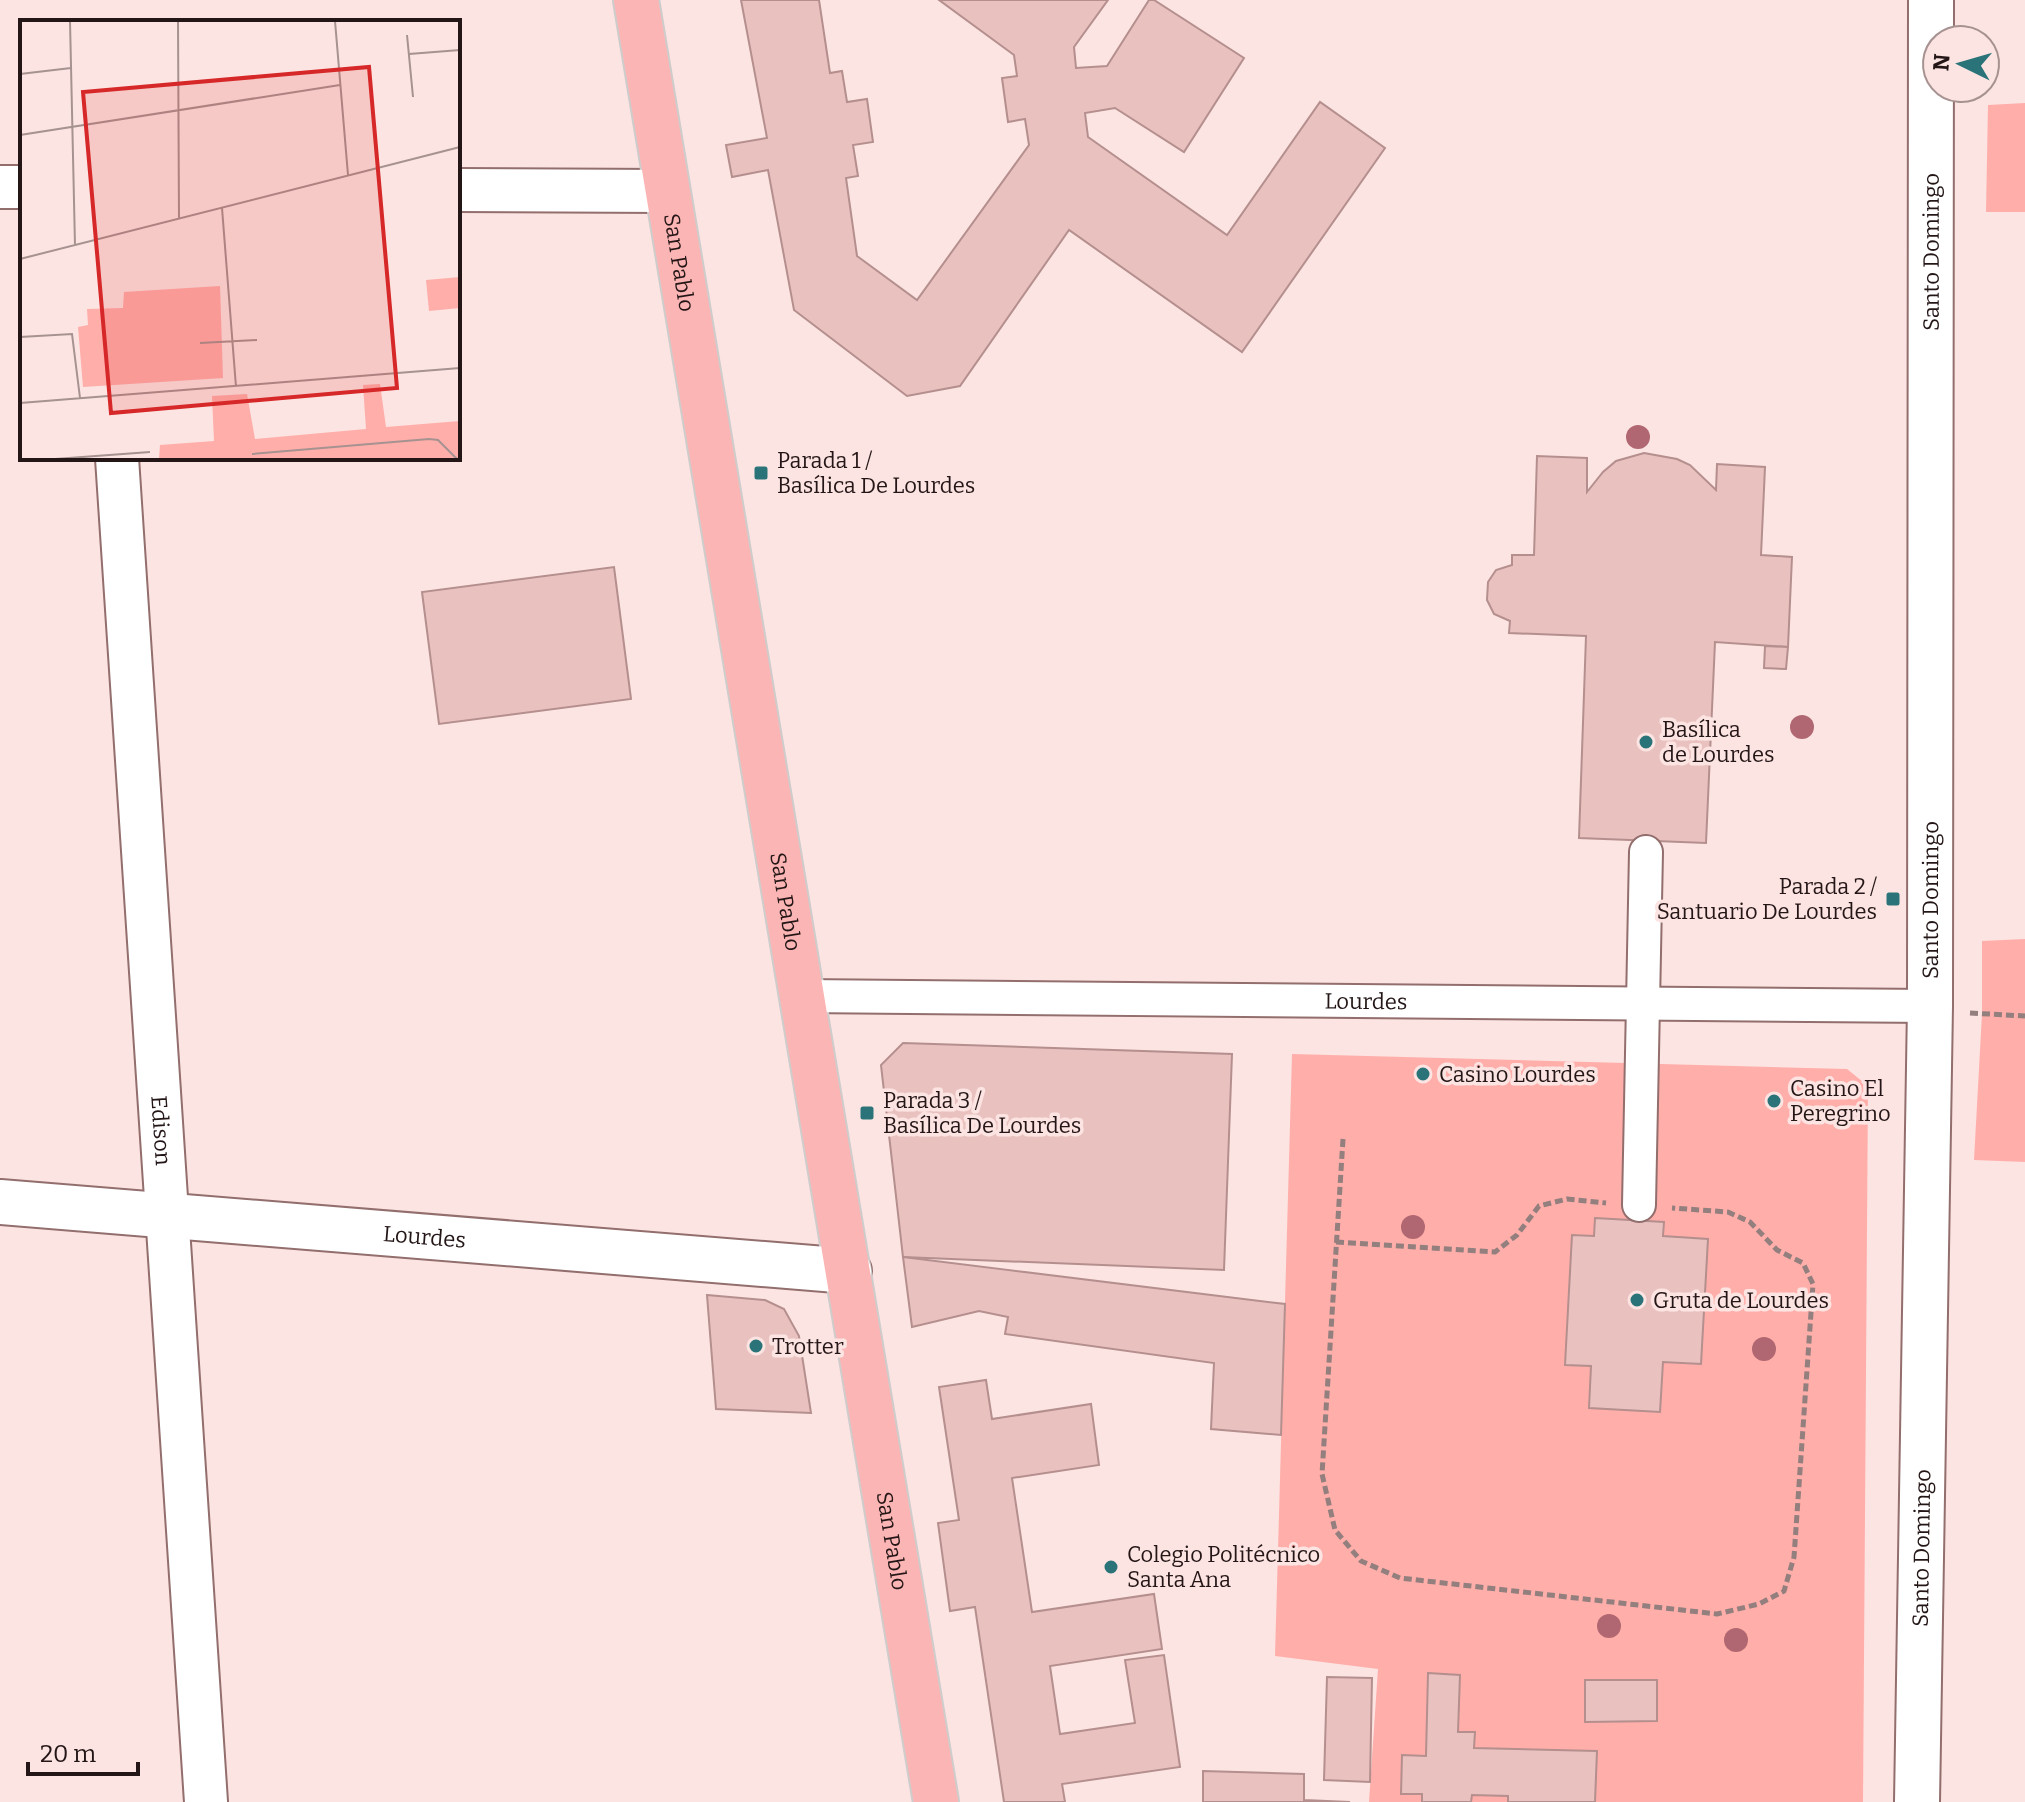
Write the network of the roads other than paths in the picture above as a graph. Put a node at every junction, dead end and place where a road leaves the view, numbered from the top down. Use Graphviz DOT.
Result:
graph roads {
  1 [pos="636,0"];
  2 [pos="1931,0"];
  3 [pos="460,190"];
  4 [pos="666,191"];
  5 [pos="117,460"];
  6 [pos="1646,852"];
  7 [pos="802,996"];
  8 [pos="1643,1003"];
  9 [pos="1930,1006"];
  10 [pos="0,1202"];
  11 [pos="1639,1205"];
  12 [pos="167,1216"];
  13 [pos="849,1271"];
  14 [pos="206,1802"];
  15 [pos="936,1802"];
  16 [pos="1917,1802"];
  1 -- 4 [label="main road, San Pablo"];
  2 -- 9 [label="street, Santo Domingo"];
  3 -- 4 [label="street"];
  4 -- 7 [label="main road, San Pablo"];
  5 -- 12 [label="street, Edison"];
  6 -- 8 [label="street"];
  7 -- 8 [label="street, Lourdes"];
  7 -- 13 [label="main road, San Pablo"];
  8 -- 9 [label="street, Lourdes"];
  8 -- 11 [label="street"];
  9 -- 16 [label="street, Santo Domingo"];
  10 -- 12 [label="street, Lourdes"];
  12 -- 13 [label="street, Lourdes"];
  12 -- 14 [label="street, Edison"];
  13 -- 15 [label="main road, San Pablo"];
}
